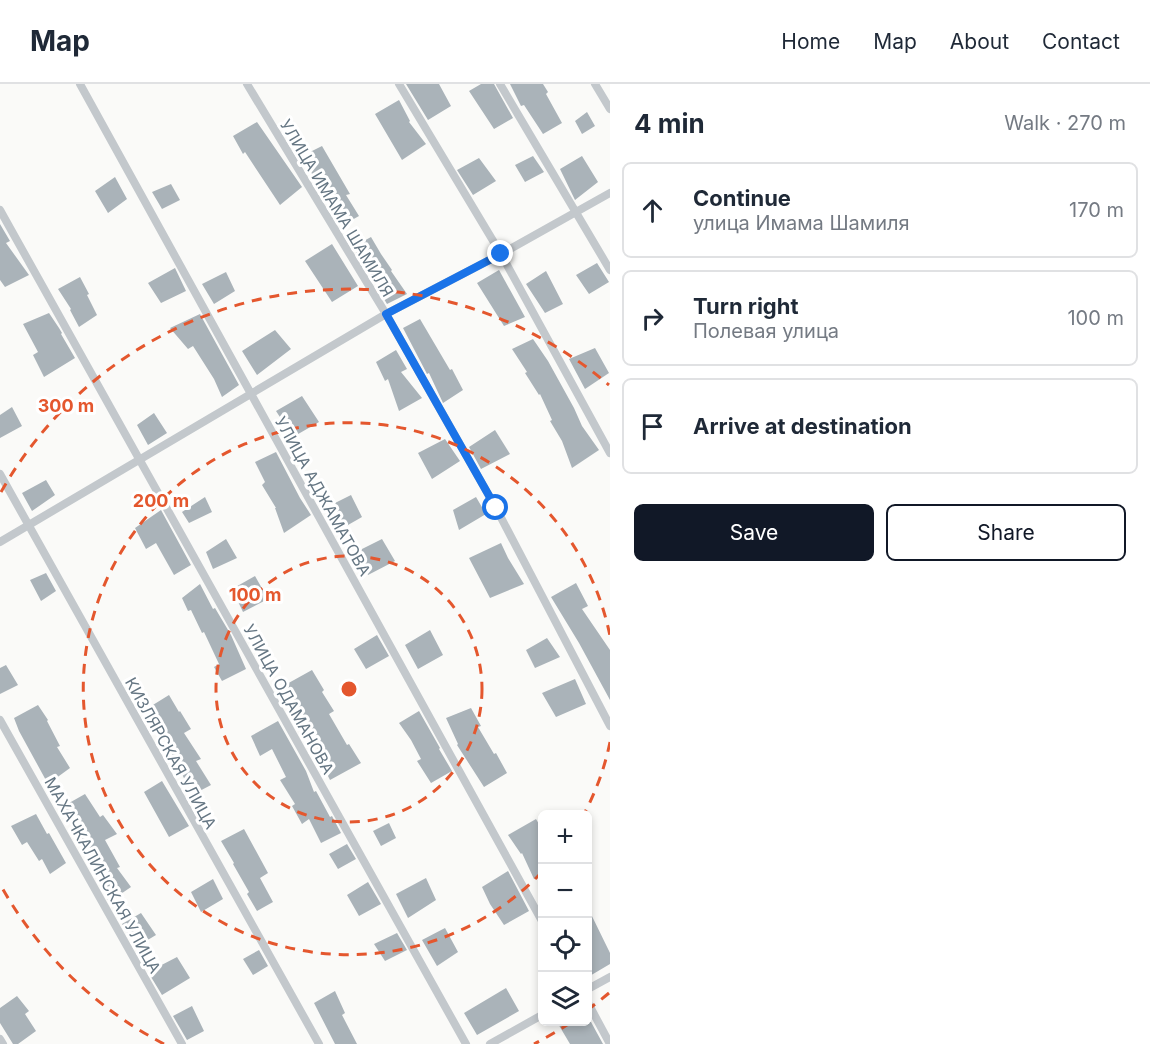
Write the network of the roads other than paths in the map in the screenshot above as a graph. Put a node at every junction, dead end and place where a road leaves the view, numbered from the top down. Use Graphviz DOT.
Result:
graph roads {
  1 [pos="80,84"];
  2 [pos="247,84"];
  3 [pos="399,84"];
  4 [pos="500,84"];
  5 [pos="595,84"];
  6 [pos="610,109"];
  7 [pos="610,194"];
  8 [pos="0,210"];
  9 [pos="576,213"];
  10 [pos="501,254"];
  11 [pos="610,270"];
  12 [pos="386,314"];
  13 [pos="252,394"];
  14 [pos="610,453"];
  15 [pos="140,460"];
  16 [pos="0,474"];
  17 [pos="29,525"];
  18 [pos="0,543"];
  19 [pos="0,720"];
  20 [pos="610,726"];
  21 [pos="541,918"];
  22 [pos="610,977"];
  23 [pos="592,987"];
  24 [pos="592,1010"];
  25 [pos="538,1017"];
  26 [pos="0,1039"];
  27 [pos="3,1044"];
  28 [pos="182,1044"];
  29 [pos="319,1044"];
  30 [pos="466,1044"];
  31 [pos="490,1044"];
  32 [pos="610,1044"];
  1 -- 13 [label="street, УЛИЦА АДЖАМАТОВА"];
  2 -- 12 [label="street, УЛИЦА ИМАМА ШАМИЛЯ"];
  3 -- 10 [label="street"];
  4 -- 9 [label="street"];
  5 -- 6 [label="street"];
  7 -- 9 [label="street"];
  8 -- 15 [label="street, УЛИЦА ОДАМАНОВА"];
  9 -- 10 [label="street"];
  9 -- 11 [label="street"];
  10 -- 12 [label="street"];
  10 -- 14 [label="street"];
  12 -- 13 [label="street"];
  12 -- 20 [label="street, УЛИЦА ИМАМА ШАМИЛЯ"];
  13 -- 15 [label="street"];
  13 -- 21 [label="street, УЛИЦА АДЖАМАТОВА"];
  15 -- 17 [label="street"];
  15 -- 30 [label="street, УЛИЦА ОДАМАНОВА"];
  16 -- 17 [label="street, КИЗЛЯРСКАЯ УЛИЦА"];
  17 -- 18 [label="street"];
  17 -- 29 [label="street, КИЗЛЯРСКАЯ УЛИЦА"];
  19 -- 28 [label="street, МАХАЧКАЛИНСКАЯ УЛИЦА"];
  22 -- 23 [label="street"];
  24 -- 32 [label="street"];
  25 -- 31 [label="street"];
  26 -- 27 [label="street"];
}
